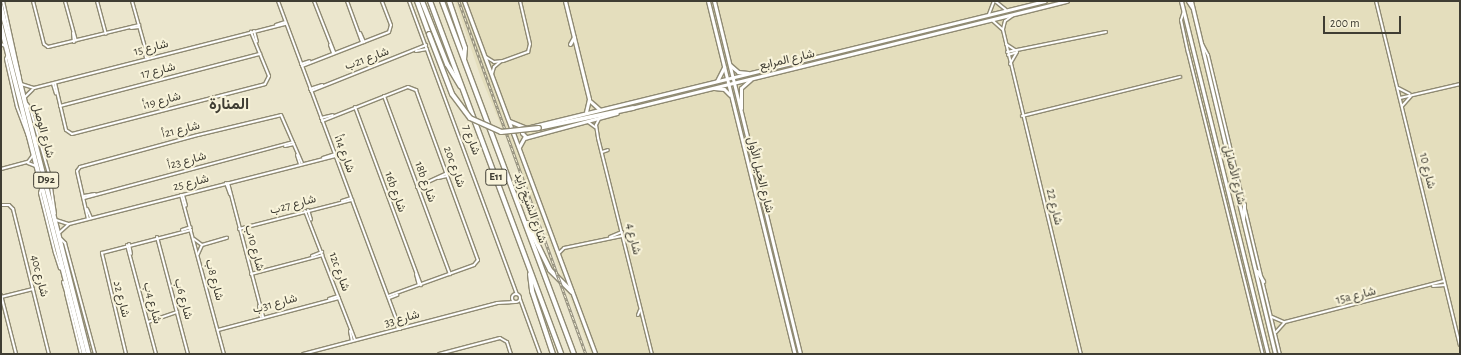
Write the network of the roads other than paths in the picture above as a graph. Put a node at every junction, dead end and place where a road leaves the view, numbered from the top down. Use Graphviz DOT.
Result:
graph roads {
  1 [pos="4,1"];
  2 [pos="33,1"];
  3 [pos="65,1"];
  4 [pos="97,1"];
  5 [pos="132,1"];
  6 [pos="278,1"];
  7 [pos="314,1"];
  8 [pos="347,1"];
  9 [pos="382,1"];
  10 [pos="409,1"];
  11 [pos="417,1"];
  12 [pos="422,1"];
  13 [pos="430,1"];
  14 [pos="442,1"];
  15 [pos="449,1"];
  16 [pos="464,1"];
  17 [pos="520,1"];
  18 [pos="565,1"];
  19 [pos="708,1"];
  20 [pos="714,1"];
  21 [pos="994,1"];
  22 [pos="1045,1"];
  23 [pos="1066,1"];
  24 [pos="1182,1"];
  25 [pos="1188,1"];
  26 [pos="1191,1"];
  27 [pos="1376,1"];
  28 [pos="1,6"];
  29 [pos="1193,9"];
  30 [pos="1008,10"];
  31 [pos="1184,11"];
  32 [pos="1020,12"];
  33 [pos="987,16"];
  34 [pos="988,20"];
  35 [pos="286,23"];
  36 [pos="1,25"];
  37 [pos="139,26"];
  38 [pos="1003,30"];
  39 [pos="253,31"];
  40 [pos="1106,32"];
  41 [pos="106,34"];
  42 [pos="574,37"];
  43 [pos="1200,41"];
  44 [pos="75,42"];
  45 [pos="363,42"];
  46 [pos="1,44"];
  47 [pos="570,44"];
  48 [pos="1006,44"];
  49 [pos="426,45"];
  50 [pos="7,47"];
  51 [pos="427,49"];
  52 [pos="415,51"];
  53 [pos="1017,52"];
  54 [pos="260,53"];
  55 [pos="334,53"];
  56 [pos="1008,53"];
  57 [pos="485,56"];
  58 [pos="147,59"];
  59 [pos="464,60"];
  60 [pos="503,61"];
  61 [pos="302,65"];
  62 [pos="725,65"];
  63 [pos="730,65"];
  64 [pos="1010,65"];
  65 [pos="749,74"];
  66 [pos="492,76"];
  67 [pos="754,77"];
  68 [pos="1180,77"];
  69 [pos="20,80"];
  70 [pos="733,80"];
  71 [pos="728,81"];
  72 [pos="716,82"];
  73 [pos="21,84"];
  74 [pos="54,84"];
  75 [pos="1460,84"];
  76 [pos="1397,87"];
  77 [pos="34,88"];
  78 [pos="708,88"];
  79 [pos="311,90"];
  80 [pos="463,91"];
  81 [pos="1413,94"];
  82 [pos="383,96"];
  83 [pos="731,96"];
  84 [pos="25,98"];
  85 [pos="1400,98"];
  86 [pos="589,99"];
  87 [pos="60,105"];
  88 [pos="354,107"];
  89 [pos="1402,107"];
  90 [pos="633,108"];
  91 [pos="602,110"];
  92 [pos="741,110"];
  93 [pos="585,113"];
  94 [pos="1022,116"];
  95 [pos="600,118"];
  96 [pos="322,119"];
  97 [pos="509,121"];
  98 [pos="587,122"];
  99 [pos="526,128"];
  100 [pos="596,128"];
  101 [pos="526,137"];
  102 [pos="294,143"];
  103 [pos="519,147"];
  104 [pos="608,150"];
  105 [pos="602,152"];
  106 [pos="34,154"];
  107 [pos="335,155"];
  108 [pos="24,163"];
  109 [pos="301,164"];
  110 [pos="38,168"];
  111 [pos="1,170"];
  112 [pos="447,175"];
  113 [pos="227,183"];
  114 [pos="416,186"];
  115 [pos="182,195"];
  116 [pos="84,197"];
  117 [pos="351,199"];
  118 [pos="1244,204"];
  119 [pos="1,205"];
  120 [pos="306,210"];
  121 [pos="90,219"];
  122 [pos="56,220"];
  123 [pos="1243,221"];
  124 [pos="525,222"];
  125 [pos="69,224"];
  126 [pos="191,228"];
  127 [pos="239,228"];
  128 [pos="622,232"];
  129 [pos="60,233"];
  130 [pos="622,236"];
  131 [pos="158,237"];
  132 [pos="610,237"];
  133 [pos="227,238"];
  134 [pos="61,239"];
  135 [pos="194,239"];
  136 [pos="128,244"];
  137 [pos="202,245"];
  138 [pos="555,245"];
  139 [pos="564,248"];
  140 [pos="198,254"];
  141 [pos="322,254"];
  142 [pos="558,254"];
  143 [pos="1255,268"];
  144 [pos="530,270"];
  145 [pos="251,273"];
  146 [pos="449,274"];
  147 [pos="1263,281"];
  148 [pos="1444,281"];
  149 [pos="63,282"];
  150 [pos="420,285"];
  151 [pos="1445,285"];
  152 [pos="513,286"];
  153 [pos="1432,286"];
  154 [pos="69,288"];
  155 [pos="33,290"];
  156 [pos="572,292"];
  157 [pos="66,293"];
  158 [pos="517,294"];
  159 [pos="512,296"];
  160 [pos="2,297"];
  161 [pos="338,297"];
  162 [pos="388,297"];
  163 [pos="520,299"];
  164 [pos="506,301"];
  165 [pos="515,302"];
  166 [pos="522,308"];
  167 [pos="641,309"];
  168 [pos="178,313"];
  169 [pos="638,315"];
  170 [pos="262,317"];
  171 [pos="1271,317"];
  172 [pos="148,321"];
  173 [pos="1285,322"];
  174 [pos="217,329"];
  175 [pos="399,329"];
  176 [pos="1275,334"];
  177 [pos="354,341"];
  178 [pos="1460,345"];
  179 [pos="16,354"];
  180 [pos="49,354"];
  181 [pos="81,354"];
  182 [pos="85,354"];
  183 [pos="89,354"];
  184 [pos="95,354"];
  185 [pos="126,354"];
  186 [pos="156,354"];
  187 [pos="188,354"];
  188 [pos="224,354"];
  189 [pos="303,354"];
  190 [pos="439,354"];
  191 [pos="511,354"];
  192 [pos="540,354"];
  193 [pos="553,354"];
  194 [pos="561,354"];
  195 [pos="574,354"];
  196 [pos="595,354"];
  197 [pos="652,354"];
  198 [pos="795,354"];
  199 [pos="800,354"];
  200 [pos="1081,354"];
  201 [pos="1263,354"];
  202 [pos="1268,354"];
  203 [pos="1275,354"];
  204 [pos="1280,354"];
  1 -- 69 [label="street"];
  2 -- 44 [label="street"];
  3 -- 44 [label="street"];
  4 -- 41 [label="street"];
  5 -- 37 [label="street"];
  6 -- 35 [label="street, شارع 14أ"];
  7 -- 55 [label="street"];
  8 -- 45 [label="street"];
  9 -- 45 [label="street"];
  10 -- 49 [label="street, شارع 7"];
  11 -- 90 [label="highway, bridge"];
  12 -- 80 [label="highway"];
  13 -- 80 [label="highway, شارع الشيخ زايد / E11"];
  14 -- 59 [label="highway, شارع الشيخ زايد / E11"];
  15 -- 59 [label="highway"];
  16 -- 57 [label="main road"];
  17 -- 60 [label="street"];
  18 -- 42 [label="main road"];
  19 -- 62 [label="main road, شارع الخيل الأول"];
  20 -- 63 [label="main road, شارع الخيل الأول"];
  21 -- 30 [label="street"];
  21 -- 33 [label="street"];
  22 -- 30 [label="main road, شارع المرابع"];
  23 -- 32 [label="main road, شارع المرابع"];
  24 -- 31 [label="main road, شارع الأصايل"];
  25 -- 29 [label="main road"];
  26 -- 29 [label="main road"];
  27 -- 76 [label="street, شارع 10"];
  28 -- 69 [label="main road, شارع الوصل / D92"];
  29 -- 43 [label="main road, شارع الأصايل"];
  30 -- 33 [label="main road, شارع المرابع"];
  31 -- 201 [label="street"];
  31 -- 202 [label="main road, شارع الأصايل"];
  32 -- 34 [label="main road, شارع المرابع"];
  32 -- 38 [label="street"];
  33 -- 65 [label="main road, شارع المرابع"];
  34 -- 38 [label="street"];
  34 -- 67 [label="main road, شارع المرابع"];
  35 -- 39 [label="street, شارع 15"];
  35 -- 61 [label="street, شارع 14أ"];
  36 -- 50 [label="main road, شارع الوصل / D92"];
  37 -- 41 [label="street"];
  37 -- 58 [label="street"];
  38 -- 48 [label="street, شارع 22"];
  39 -- 54 [label="street"];
  39 -- 58 [label="street, شارع 15"];
  40 -- 53 [label="street"];
  41 -- 44 [label="street"];
  42 -- 47 [label="main road"];
  42 -- 86 [label="main road"];
  43 -- 118 [label="street"];
  43 -- 123 [label="main road, شارع الأصايل"];
  45 -- 55 [label="street"];
  46 -- 50 [label="street"];
  48 -- 53 [label="street"];
  48 -- 56 [label="street, شارع 22"];
  49 -- 51 [label="street, شارع 7"];
  49 -- 52 [label="street, شارع 21ب"];
  50 -- 106 [label="main road, شارع الوصل / D92"];
  51 -- 52 [label="street, شارع 21ب"];
  51 -- 152 [label="street, شارع 7"];
  52 -- 79 [label="street, شارع 21ب"];
  53 -- 56 [label="street"];
  53 -- 64 [label="street"];
  54 -- 87 [label="street, شارع 17"];
  54 -- 87 [label="street, شارع 19أ"];
  55 -- 61 [label="street"];
  56 -- 64 [label="street, شارع 22"];
  57 -- 60 [label="street"];
  57 -- 66 [label="main road"];
  58 -- 74 [label="street, شارع 15"];
  59 -- 124 [label="highway, شارع الشيخ زايد / E11"];
  60 -- 66 [label="street"];
  61 -- 79 [label="street, شارع 14أ"];
  62 -- 71 [label="main road, شارع الخيل الأول"];
  62 -- 72 [label="main road"];
  63 -- 65 [label="main road"];
  63 -- 70 [label="main road, شارع الخيل الأول"];
  64 -- 94 [label="street, شارع 22"];
  65 -- 70 [label="main road, شارع المرابع"];
  66 -- 97 [label="main road"];
  67 -- 70 [label="main road, شارع المرابع"];
  67 -- 92 [label="main road"];
  68 -- 94 [label="street"];
  69 -- 73 [label="main road, شارع الوصل / D92"];
  70 -- 71 [label="main road, شارع المرابع"];
  70 -- 92 [label="main road, شارع الخيل الأول"];
  71 -- 72 [label="main road, شارع المرابع"];
  71 -- 78 [label="main road, شارع المرابع"];
  71 -- 83 [label="main road, شارع الخيل الأول"];
  72 -- 91 [label="main road, شارع المرابع"];
  73 -- 77 [label="street, شارع 15"];
  73 -- 84 [label="main road, شارع الوصل / D92"];
  74 -- 77 [label="street, شارع 15"];
  74 -- 87 [label="street"];
  75 -- 81 [label="street"];
  76 -- 81 [label="street"];
  76 -- 85 [label="street, شارع 10"];
  77 -- 84 [label="street"];
  78 -- 83 [label="main road"];
  78 -- 90 [label="main road, شارع المرابع"];
  79 -- 96 [label="street, شارع 14أ"];
  80 -- 144 [label="highway, شارع الشيخ زايد / E11"];
  81 -- 85 [label="street"];
  81 -- 89 [label="street"];
  82 -- 88 [label="street"];
  82 -- 112 [label="street, 20c شارع"];
  82 -- 114 [label="street, 18b شارع"];
  83 -- 198 [label="main road, شارع الخيل الأول"];
  84 -- 122 [label="main road, شارع الوصل / D92"];
  85 -- 89 [label="street, شارع 10"];
  86 -- 91 [label="main road"];
  86 -- 93 [label="main road"];
  88 -- 96 [label="street"];
  88 -- 150 [label="street, 16b شارع"];
  89 -- 148 [label="street, شارع 10"];
  90 -- 95 [label="main road, شارع المرابع"];
  91 -- 93 [label="main road, شارع المرابع"];
  92 -- 199 [label="main road, شارع الخيل الأول"];
  93 -- 99 [label="main road, شارع المرابع"];
  94 -- 200 [label="street, شارع 22"];
  95 -- 98 [label="main road, شارع المرابع"];
  95 -- 100 [label="street"];
  96 -- 107 [label="street, شارع 14أ"];
  97 -- 99 [label="main road"];
  97 -- 103 [label="main road"];
  98 -- 100 [label="street"];
  98 -- 101 [label="main road, شارع المرابع"];
  99 -- 101 [label="main road"];
  100 -- 105 [label="street, شارع 4"];
  101 -- 103 [label="main road"];
  102 -- 109 [label="street"];
  102 -- 116 [label="street, شارع 23أ"];
  102 -- 116 [label="street, شارع 21أ"];
  103 -- 138 [label="main road"];
  104 -- 105 [label="street"];
  105 -- 128 [label="street, شارع 4"];
  106 -- 108 [label="street"];
  106 -- 110 [label="main road, شارع الوصل / D92"];
  107 -- 109 [label="street, شارع 25"];
  107 -- 117 [label="street, شارع 14أ"];
  108 -- 110 [label="street"];
  108 -- 111 [label="street"];
  109 -- 113 [label="street, شارع 25"];
  110 -- 154 [label="main road, شارع الوصل / D92"];
  112 -- 114 [label="street"];
  112 -- 146 [label="street, 20c شارع"];
  113 -- 115 [label="street, شارع 25"];
  113 -- 127 [label="street, شارع 10ب"];
  114 -- 146 [label="street, 18b شارع"];
  115 -- 121 [label="street, شارع 25"];
  115 -- 126 [label="street, شارع 8ب"];
  116 -- 121 [label="street"];
  117 -- 120 [label="street, شارع 27ب"];
  117 -- 162 [label="street, شارع 14أ"];
  118 -- 123 [label="main road"];
  118 -- 147 [label="street"];
  119 -- 155 [label="street, 40c شارع"];
  120 -- 127 [label="street, شارع 27ب"];
  120 -- 141 [label="street, 12c شارع"];
  121 -- 125 [label="street, شارع 25"];
  122 -- 125 [label="street"];
  122 -- 129 [label="main road, شارع الوصل / D92"];
  123 -- 143 [label="main road, شارع الأصايل"];
  124 -- 156 [label="highway"];
  124 -- 195 [label="highway, شارع الشيخ زايد / E11"];
  125 -- 129 [label="street"];
  126 -- 131 [label="street"];
  126 -- 135 [label="street, شارع 8ب"];
  127 -- 145 [label="street, شارع 10ب"];
  128 -- 130 [label="street, شارع 4"];
  128 -- 132 [label="street"];
  129 -- 134 [label="main road, شارع الوصل / D92"];
  130 -- 132 [label="street"];
  130 -- 167 [label="street, شارع 4"];
  131 -- 136 [label="street"];
  131 -- 168 [label="street, شارع 6ب"];
  132 -- 139 [label="street"];
  133 -- 137 [label="street"];
  134 -- 183 [label="main road, شارع الوصل / D92"];
  134 -- 184 [label="street"];
  135 -- 137 [label="street"];
  135 -- 140 [label="street, شارع 8ب"];
  136 -- 172 [label="street, شارع 4ب"];
  136 -- 185 [label="street, شارع 2د"];
  137 -- 140 [label="street"];
  138 -- 139 [label="street"];
  138 -- 142 [label="main road"];
  139 -- 142 [label="street"];
  140 -- 174 [label="street, شارع 8ب"];
  141 -- 145 [label="street"];
  141 -- 161 [label="street, 12c شارع"];
  142 -- 156 [label="main road"];
  143 -- 147 [label="main road"];
  143 -- 203 [label="main road, شارع الأصايل"];
  144 -- 193 [label="highway"];
  144 -- 194 [label="highway, شارع الشيخ زايد / E11"];
  145 -- 170 [label="street, شارع 10ب"];
  146 -- 150 [label="street"];
  147 -- 171 [label="street"];
  148 -- 151 [label="street, شارع 10"];
  148 -- 153 [label="street, 15a شارع"];
  149 -- 157 [label="street"];
  150 -- 162 [label="street"];
  151 -- 153 [label="street, 15a شارع"];
  151 -- 178 [label="street, شارع 10"];
  152 -- 158 [label="street, شارع 7"];
  152 -- 159 [label="street, شارع 7"];
  153 -- 173 [label="street, 15a شارع"];
  154 -- 157 [label="street"];
  154 -- 182 [label="main road, شارع الوصل / D92"];
  155 -- 160 [label="street"];
  155 -- 180 [label="street, 40c شارع"];
  156 -- 196 [label="main road"];
  157 -- 181 [label="street"];
  158 -- 159 [label="street, شارع 33"];
  158 -- 163 [label="street, شارع 7"];
  159 -- 164 [label="street, شارع 33"];
  159 -- 165 [label="street"];
  160 -- 179 [label="street"];
  161 -- 170 [label="street, شارع 31ب"];
  161 -- 177 [label="street, 12c شارع"];
  162 -- 175 [label="street, شارع 14أ"];
  163 -- 165 [label="street"];
  163 -- 166 [label="street"];
  164 -- 165 [label="street, شارع 33"];
  164 -- 175 [label="street, شارع 33"];
  165 -- 166 [label="street"];
  166 -- 192 [label="street"];
  167 -- 169 [label="street"];
  167 -- 197 [label="street, شارع 4"];
  168 -- 172 [label="street"];
  168 -- 187 [label="street, شارع 6ب"];
  170 -- 174 [label="street, شارع 31ب"];
  171 -- 173 [label="street"];
  171 -- 176 [label="street"];
  172 -- 186 [label="street, شارع 4ب"];
  173 -- 176 [label="street"];
  174 -- 188 [label="street, شارع 8ب"];
  175 -- 177 [label="street, شارع 33"];
  176 -- 204 [label="street"];
  177 -- 189 [label="street, شارع 33"];
  190 -- 191 [label="street"];
}
